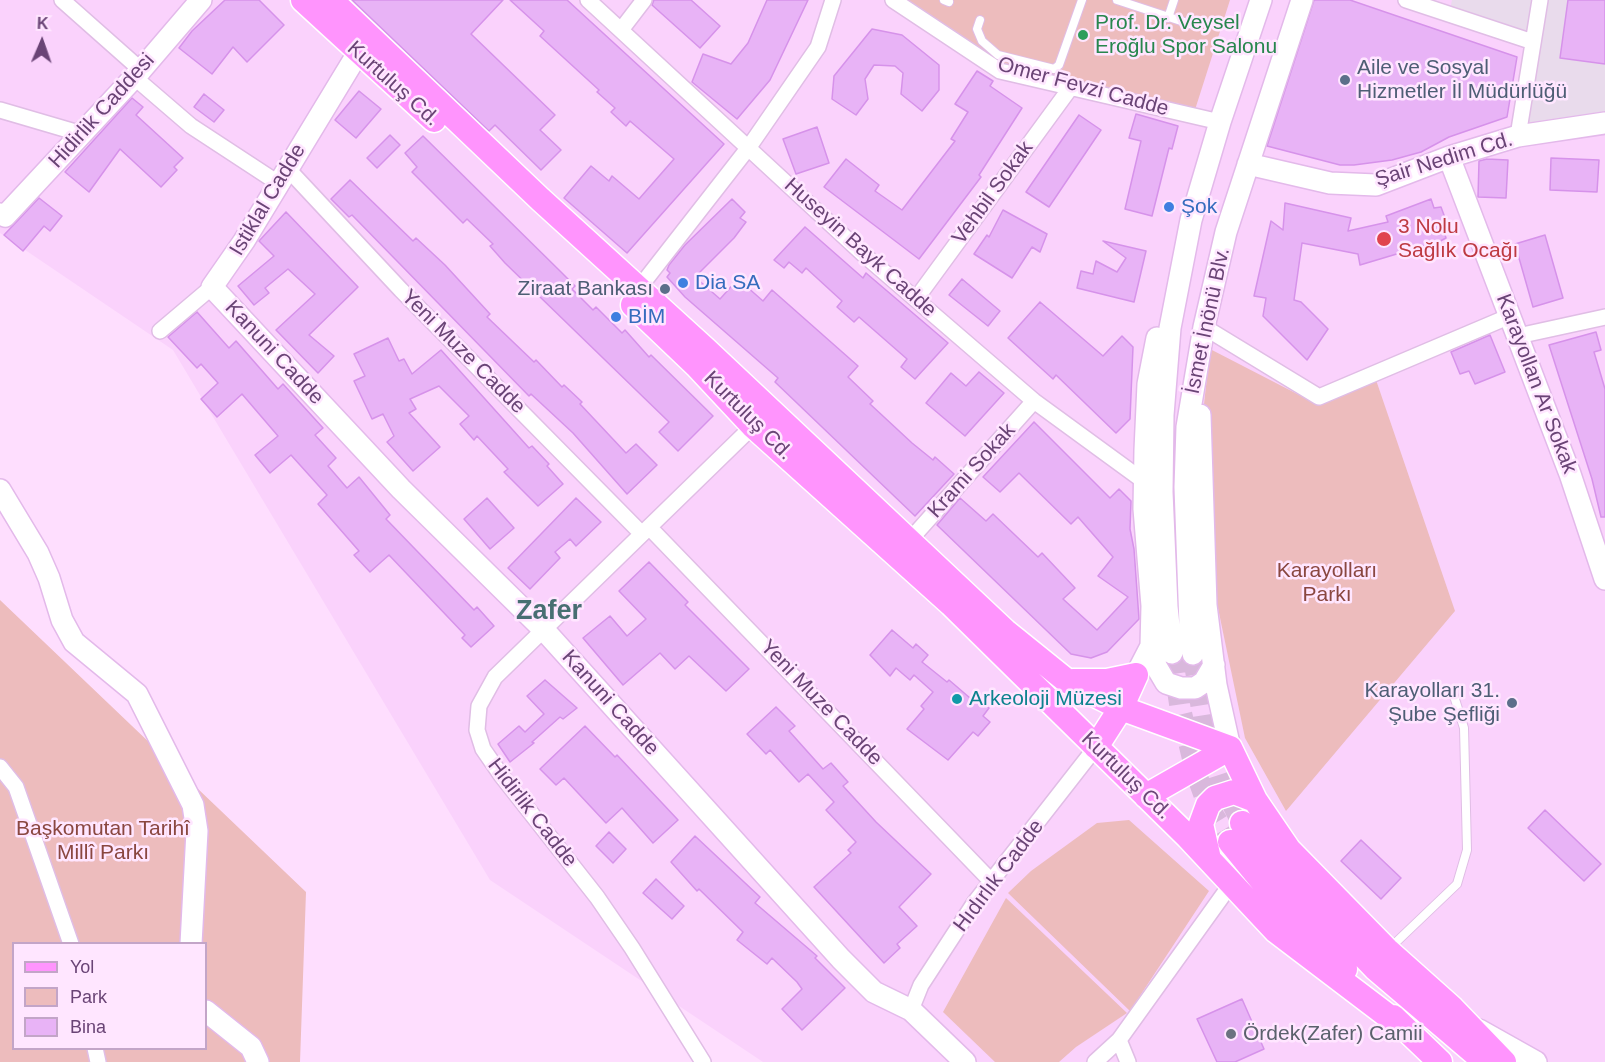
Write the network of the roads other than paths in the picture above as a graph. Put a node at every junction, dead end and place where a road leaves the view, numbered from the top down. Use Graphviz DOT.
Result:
graph roads {
  1 [pos="62,0"];
  2 [pos="201,0"];
  3 [pos="303,0"];
  4 [pos="331,0"];
  5 [pos="588,0"];
  6 [pos="644,0"];
  7 [pos="833,0"];
  8 [pos="892,0"];
  9 [pos="1082,0"];
  10 [pos="1117,0"];
  11 [pos="1174,0"];
  12 [pos="1261,0"];
  13 [pos="1302,0"];
  14 [pos="1406,0"];
  15 [pos="1540,0"];
  16 [pos="1451,7"];
  17 [pos="1168,18"];
  18 [pos="980,20"];
  19 [pos="1193,25"];
  20 [pos="621,30"];
  21 [pos="1533,42"];
  22 [pos="358,53"];
  23 [pos="137,73"];
  24 [pos="1071,87"];
  25 [pos="0,110"];
  26 [pos="1220,122"];
  27 [pos="1605,123"];
  28 [pos="82,134"];
  29 [pos="1518,136"];
  30 [pos="749,147"];
  31 [pos="1449,157"];
  32 [pos="1248,164"];
  33 [pos="282,175"];
  34 [pos="0,214"];
  35 [pos="1191,220"];
  36 [pos="212,287"];
  37 [pos="639,288"];
  38 [pos="916,299"];
  39 [pos="1510,316"];
  40 [pos="1605,317"];
  41 [pos="1204,327"];
  42 [pos="160,331"];
  43 [pos="1518,336"];
  44 [pos="1197,372"];
  45 [pos="1034,401"];
  46 [pos="753,426"];
  47 [pos="1145,482"];
  48 [pos="0,490"];
  49 [pos="645,530"];
  50 [pos="909,541"];
  51 [pos="1605,579"];
  52 [pos="544,630"];
  53 [pos="1151,646"];
  54 [pos="1172,653"];
  55 [pos="1193,654"];
  56 [pos="1214,665"];
  57 [pos="1136,675"];
  58 [pos="1067,681"];
  59 [pos="1454,696"];
  60 [pos="1121,708"];
  61 [pos="1096,747"];
  62 [pos="1230,748"];
  63 [pos="0,767"];
  64 [pos="1146,796"];
  65 [pos="1255,800"];
  66 [pos="1210,861"];
  67 [pos="991,881"];
  68 [pos="1231,884"];
  69 [pos="70,942"];
  70 [pos="191,942"];
  71 [pos="1387,950"];
  72 [pos="911,1010"];
  73 [pos="207,1012"];
  74 [pos="1467,1024"];
  75 [pos="1405,1029"];
  76 [pos="1119,1040"];
  77 [pos="258,1062"];
  78 [pos="703,1062"];
  79 [pos="964,1062"];
  80 [pos="1095,1062"];
  81 [pos="1128,1062"];
  82 [pos="1440,1062"];
  83 [pos="1485,1062"];
  84 [pos="1504,1062"];
  85 [pos="1536,1062"];
  1 -- 23 [label="street, Yeni Muze Cadde"];
  2 -- 23 [label="street, Hidirlik Caddesi"];
  3 -- 22 [label="main road, Kurtuluş Cd."];
  4 -- 37 [label="main road, Kurtuluş Cd."];
  5 -- 20 [label="street, Huseyin Bayk Cadde"];
  6 -- 20 [label="street"];
  7 -- 30 [label="street"];
  8 -- 24 [label="street, Omer Fevzi Cadde"];
  9 -- 18 [label="lane"];
  10 -- 17 [label="lane"];
  11 -- 17 [label="lane"];
  12 -- 26 [label="street, İsmet İnönü Blv."];
  13 -- 32 [label="street, İsmet İnönü Blv."];
  14 -- 16 [label="street"];
  15 -- 21 [label="street"];
  16 -- 21 [label="street"];
  17 -- 19 [label="lane"];
  20 -- 30 [label="street, Huseyin Bayk Cadde"];
  21 -- 29 [label="street"];
  22 -- 33 [label="street, Istiklal Cadde"];
  22 -- 46 [label="main road, Kurtuluş Cd."];
  23 -- 28 [label="street, Hidirlik Caddesi"];
  23 -- 33 [label="street, Yeni Muze Cadde"];
  24 -- 26 [label="street, Omer Fevzi Cadde"];
  24 -- 38 [label="street, Vehbil Sokak"];
  25 -- 28 [label="street"];
  26 -- 35 [label="street, İsmet İnönü Blv."];
  27 -- 29 [label="street, Şair Nedim Cd."];
  28 -- 34 [label="street, Hidirlik Caddesi"];
  29 -- 31 [label="street, Şair Nedim Cd."];
  30 -- 37 [label="street"];
  30 -- 38 [label="street, Huseyin Bayk Cadde"];
  31 -- 32 [label="street, Şair Nedim Cd."];
  31 -- 39 [label="street, Karayollan Ar Sokak"];
  32 -- 41 [label="street, İsmet İnönü Blv."];
  33 -- 36 [label="street, Istiklal Cadde"];
  33 -- 49 [label="street, Yeni Muze Cadde"];
  35 -- 47 [label="street"];
  35 -- 54 [label="street, İsmet İnönü Blv."];
  36 -- 42 [label="street, Istiklal Cadde"];
  36 -- 52 [label="street, Kanuni Cadde"];
  37 -- 50 [label="main road, Kurtuluş Cd."];
  38 -- 45 [label="street, Huseyin Bayk Cadde"];
  39 -- 41 [label="street"];
  39 -- 43 [label="street, Karayollan Ar Sokak"];
  40 -- 43 [label="street"];
  41 -- 44 [label="street, İsmet İnönü Blv."];
  43 -- 51 [label="street, Karayollan Ar Sokak"];
  44 -- 55 [label="street, İsmet İnönü Blv."];
  44 -- 56 [label="street"];
  45 -- 47 [label="street, Huseyin Bayk Cadde"];
  45 -- 50 [label="street, Krami Sokak"];
  46 -- 49 [label="street, Hidirlik Cadde"];
  46 -- 61 [label="main road, Kurtuluş Cd."];
  47 -- 53 [label="street"];
  48 -- 70 [label="street"];
  49 -- 52 [label="street, Hidirlik Cadde"];
  49 -- 67 [label="street, Yeni Muze Cadde"];
  50 -- 58 [label="main road, Kurtuluş Cd."];
  52 -- 72 [label="street, Kanuni Cadde"];
  52 -- 78 [label="street, Hidirlik Cadde"];
  53 -- 56 [label="street"];
  53 -- 57 [label="street"];
  56 -- 62 [label="street"];
  57 -- 58 [label="main road"];
  57 -- 60 [label="main road"];
  58 -- 60 [label="main road, Kurtuluş Cd."];
  59 -- 71 [label="lane"];
  60 -- 61 [label="main road"];
  60 -- 62 [label="main road, Kurtuluş Cd."];
  61 -- 64 [label="main road, Kurtuluş Cd."];
  61 -- 67 [label="street, Hıdırlık Cadde"];
  62 -- 64 [label="main road"];
  62 -- 65 [label="main road"];
  63 -- 69 [label="street"];
  64 -- 66 [label="main road, Kurtuluş Cd."];
  65 -- 66 [label="main road"];
  65 -- 71 [label="main road"];
  66 -- 68 [label="main road, Kurtuluş Cd."];
  67 -- 72 [label="street, Hıdırlık Cadde"];
  68 -- 75 [label="main road, Kurtuluş Cd."];
  68 -- 76 [label="street"];
  71 -- 74 [label="main road"];
  72 -- 79 [label="street, Kanuni Cadde"];
  73 -- 77 [label="street"];
  74 -- 84 [label="main road"];
  74 -- 85 [label="street"];
  75 -- 82 [label="main road"];
  75 -- 83 [label="main road"];
  76 -- 80 [label="street"];
  76 -- 81 [label="street"];
}
